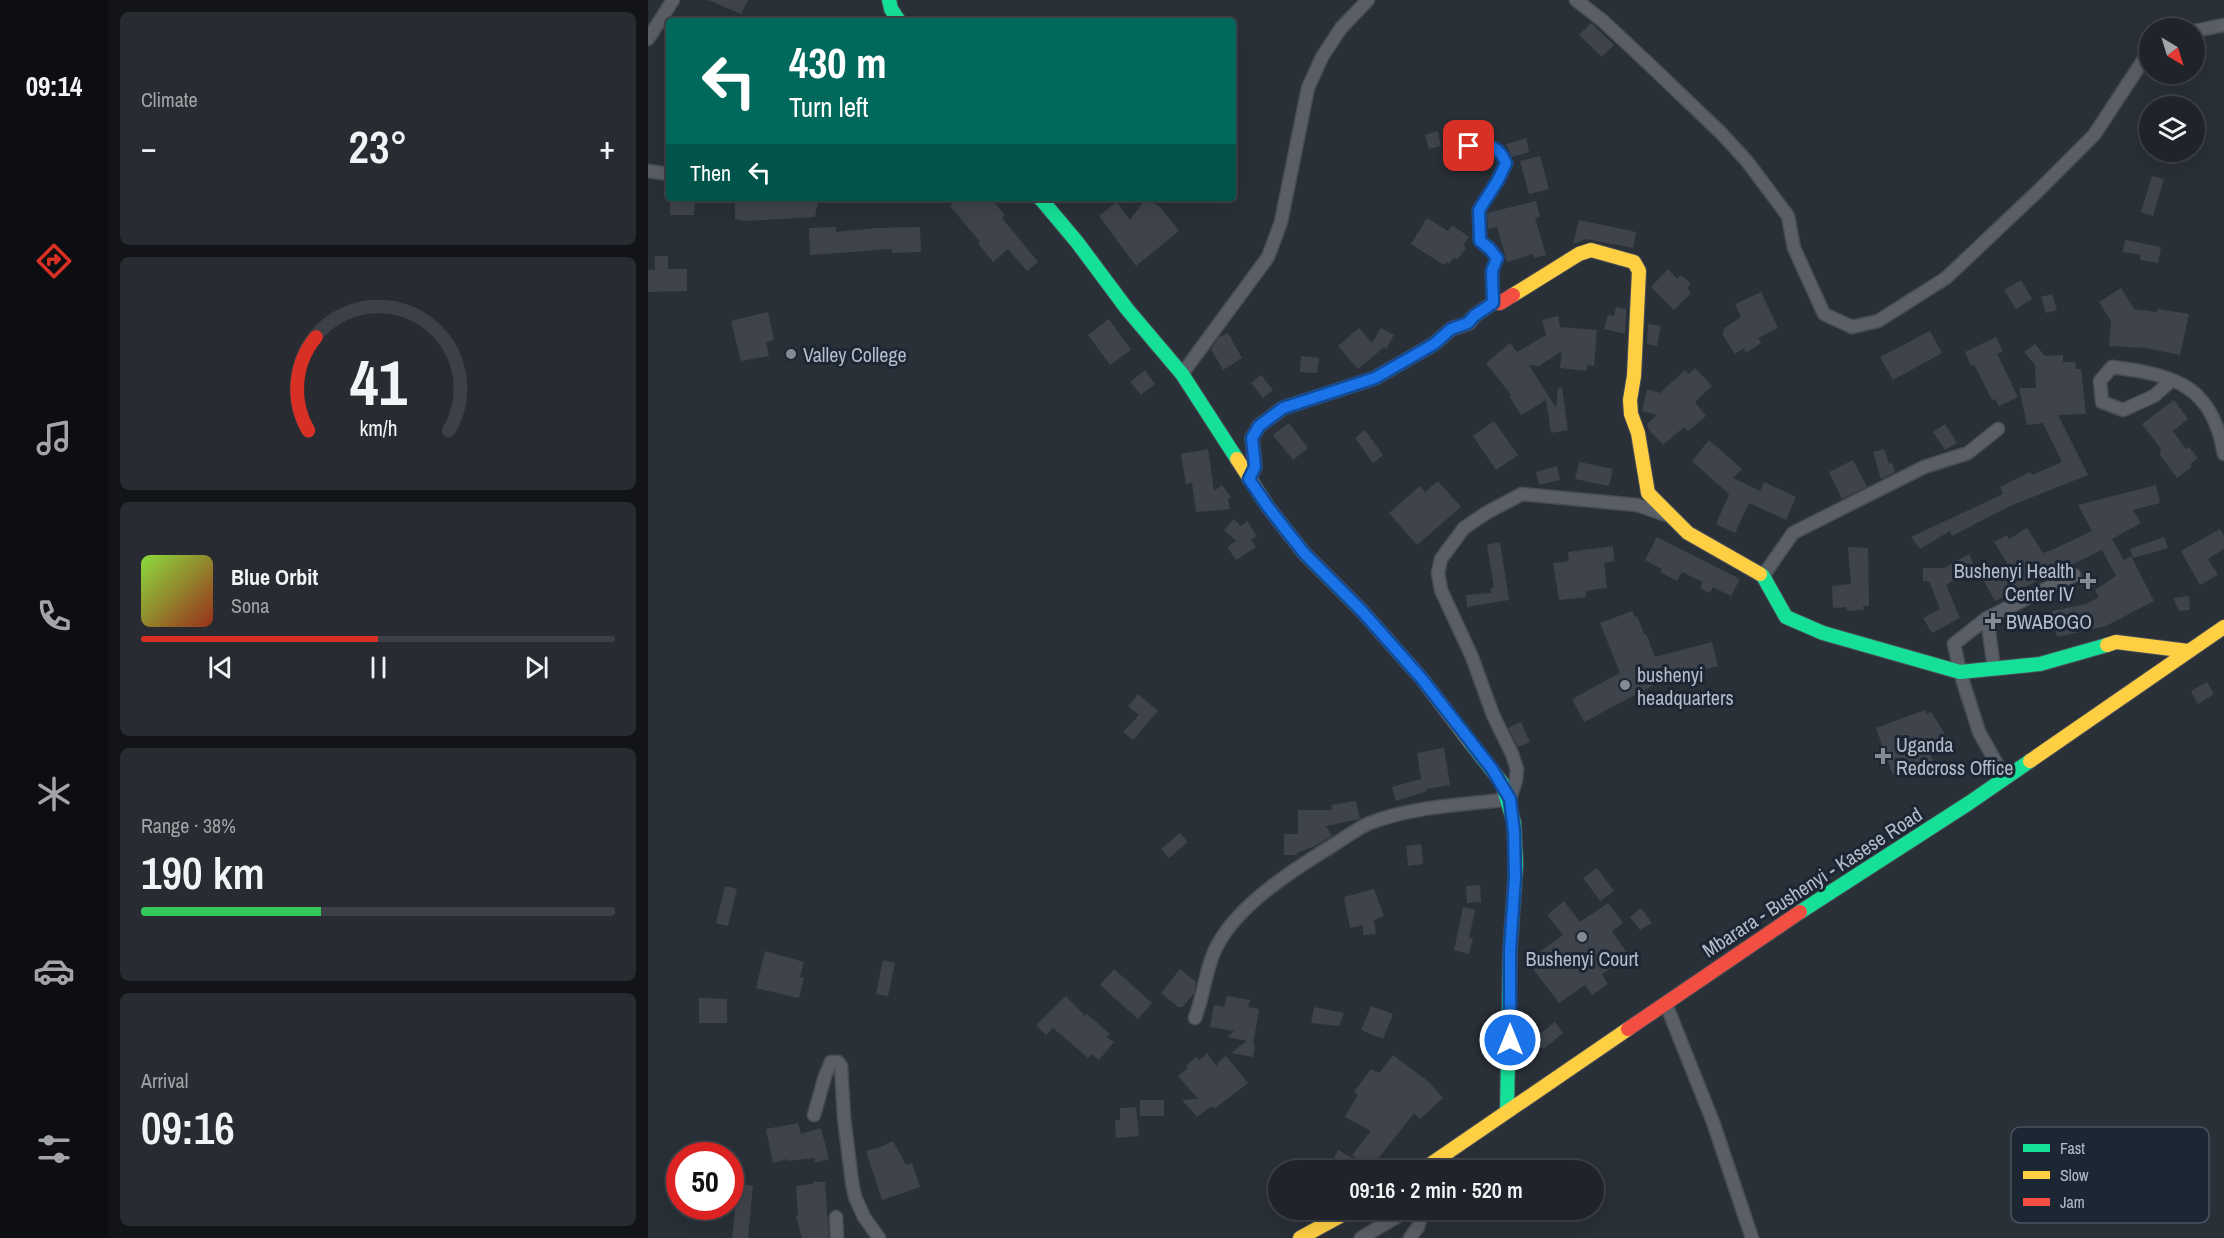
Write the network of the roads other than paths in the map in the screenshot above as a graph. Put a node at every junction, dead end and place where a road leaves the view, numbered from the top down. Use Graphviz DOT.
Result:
graph roads {
  1 [pos="673,0"];
  2 [pos="889,0"];
  3 [pos="1368,0"];
  4 [pos="1576,0"];
  5 [pos="897,18"];
  6 [pos="2224,25"];
  7 [pos="2205,29"];
  8 [pos="648,39"];
  9 [pos="2139,67"];
  10 [pos="1468,132"];
  11 [pos="648,171"];
  12 [pos="666,174"];
  13 [pos="1043,201"];
  14 [pos="1493,303"];
  15 [pos="1182,374"];
  16 [pos="2171,381"];
  17 [pos="1998,429"];
  18 [pos="2224,454"];
  19 [pos="1249,479"];
  20 [pos="1671,516"];
  21 [pos="2074,575"];
  22 [pos="1763,576"];
  23 [pos="1987,618"];
  24 [pos="2224,627"];
  25 [pos="2188,651"];
  26 [pos="1994,668"];
  27 [pos="1960,672"];
  28 [pos="2005,778"];
  29 [pos="1510,799"];
  30 [pos="1666,1004"];
  31 [pos="1194,1018"];
  32 [pos="1507,1111"];
  33 [pos="814,1114"];
  34 [pos="1437,1160"];
  35 [pos="836,1217"];
  36 [pos="1333,1220"];
  37 [pos="1391,1220"];
  38 [pos="1420,1220"];
  39 [pos="837,1238"];
  40 [pos="879,1238"];
  41 [pos="1300,1238"];
  42 [pos="1361,1238"];
  43 [pos="1410,1238"];
  44 [pos="1752,1238"];
  1 -- 8 [label="street"];
  2 -- 5 [label="main road"];
  3 -- 15 [label="street"];
  4 -- 9 [label="street"];
  6 -- 7 [label="street"];
  10 -- 14 [label="street"];
  11 -- 12 [label="street"];
  13 -- 15 [label="main road"];
  14 -- 19 [label="main road"];
  14 -- 20 [label="main road"];
  15 -- 19 [label="main road"];
  16 -- 16 [label="street"];
  16 -- 18 [label="street"];
  17 -- 22 [label="street"];
  19 -- 29 [label="main road"];
  20 -- 22 [label="main road"];
  20 -- 29 [label="street"];
  21 -- 23 [label="street"];
  22 -- 27 [label="main road"];
  23 -- 26 [label="street"];
  23 -- 27 [label="street"];
  24 -- 25 [label="main road, Mbarara - Bushenyi - Kasese Road"];
  25 -- 26 [label="main road"];
  25 -- 28 [label="main road, Mbarara - Bushenyi - Kasese Road"];
  26 -- 27 [label="main road"];
  27 -- 28 [label="street"];
  28 -- 30 [label="main road, Mbarara - Bushenyi - Kasese Road"];
  29 -- 31 [label="street"];
  29 -- 32 [label="main road"];
  30 -- 32 [label="main road, Mbarara - Bushenyi - Kasese Road"];
  30 -- 44 [label="street"];
  32 -- 34 [label="main road, Mbarara - Bushenyi - Kasese Road"];
  33 -- 40 [label="street"];
  35 -- 39 [label="street"];
  36 -- 41 [label="main road"];
  37 -- 42 [label="street"];
  38 -- 43 [label="street"];
}
